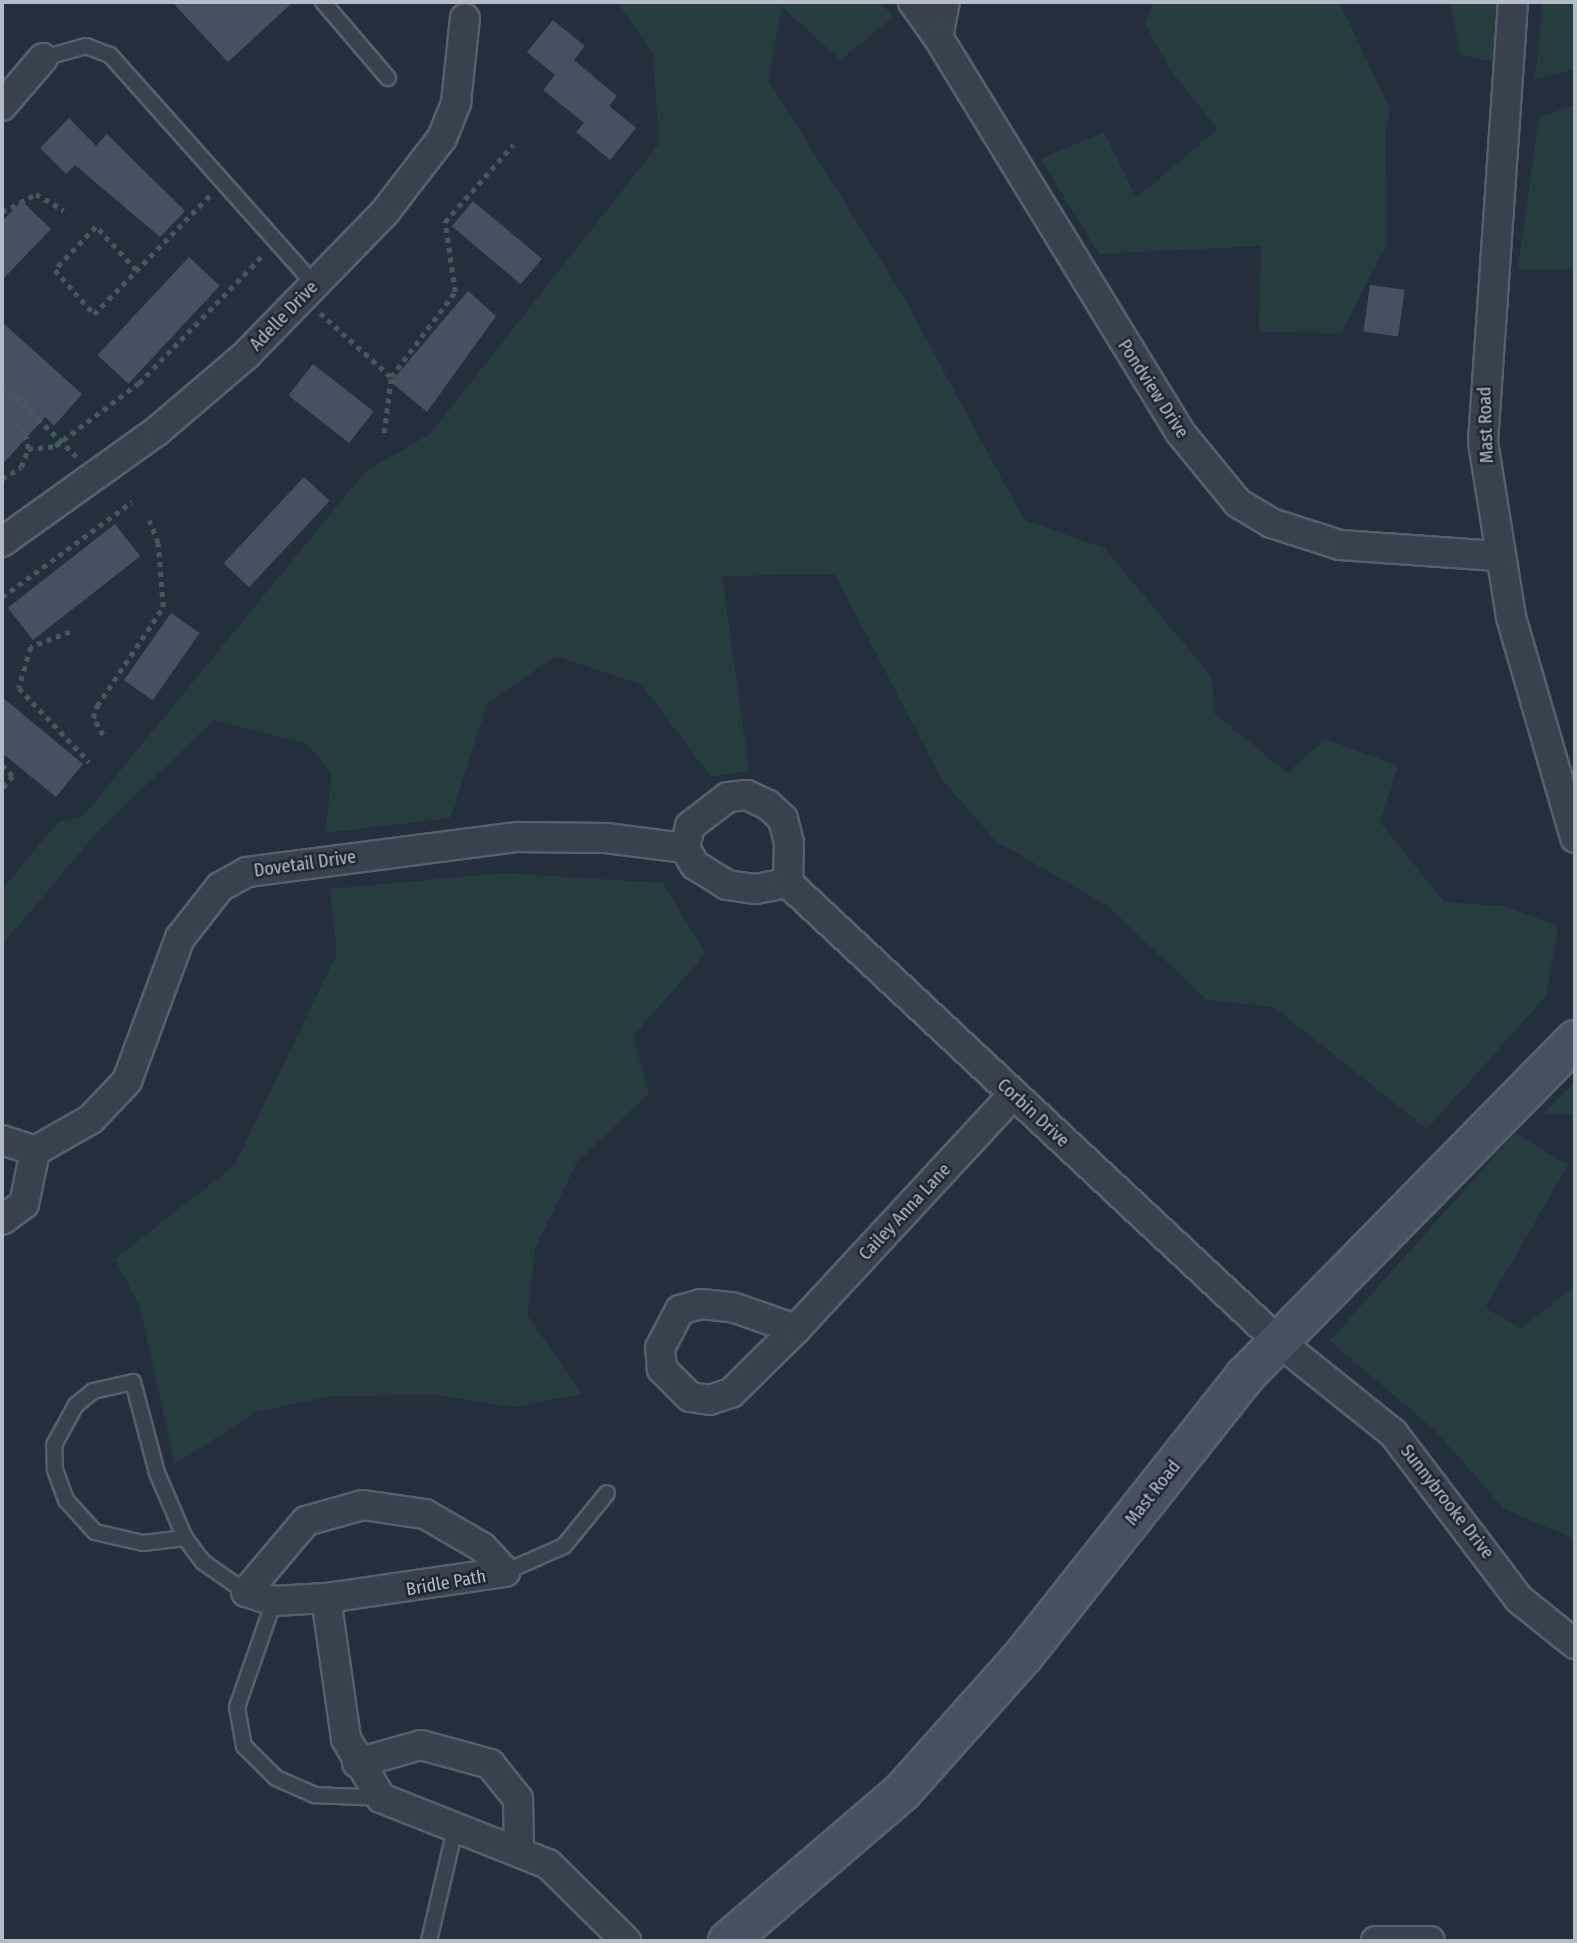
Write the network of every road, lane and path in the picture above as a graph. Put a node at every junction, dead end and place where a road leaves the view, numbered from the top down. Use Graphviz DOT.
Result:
graph roads {
  1 [pos="913,2"];
  2 [pos="945,2"];
  3 [pos="1513,2"];
  4 [pos="326,3"];
  5 [pos="465,18"];
  6 [pos="938,37"];
  7 [pos="43,58"];
  8 [pos="388,78"];
  9 [pos="2,106"];
  10 [pos="513,145"];
  11 [pos="224,181"];
  12 [pos="64,210"];
  13 [pos="2,212"];
  14 [pos="277,241"];
  15 [pos="136,270"];
  16 [pos="317,298"];
  17 [pos="391,377"];
  18 [pos="2,383"];
  19 [pos="13,420"];
  20 [pos="384,433"];
  21 [pos="63,440"];
  22 [pos="28,449"];
  23 [pos="79,460"];
  24 [pos="2,479"];
  25 [pos="132,502"];
  26 [pos="149,521"];
  27 [pos="2,542"];
  28 [pos="1498,556"];
  29 [pos="2,597"];
  30 [pos="70,632"];
  31 [pos="103,735"];
  32 [pos="89,762"];
  33 [pos="2,765"];
  34 [pos="2,790"];
  35 [pos="1575,838"];
  36 [pos="685,848"];
  37 [pos="788,883"];
  38 [pos="1575,1040"];
  39 [pos="1013,1095"];
  40 [pos="2,1140"];
  41 [pos="35,1151"];
  42 [pos="2,1220"];
  43 [pos="796,1329"];
  44 [pos="1278,1341"];
  45 [pos="607,1493"];
  46 [pos="185,1538"];
  47 [pos="505,1572"];
  48 [pos="246,1592"];
  49 [pos="326,1598"];
  50 [pos="274,1601"];
  51 [pos="1575,1644"];
  52 [pos="357,1763"];
  53 [pos="381,1798"];
  54 [pos="455,1829"];
  55 [pos="519,1848"];
  56 [pos="429,1941"];
  57 [pos="626,1941"];
  58 [pos="728,1941"];
  59 [pos="1376,1941"];
  60 [pos="1430,1941"];
  1 -- 6 [label="street, Pondview Drive"];
  2 -- 6 [label="street"];
  3 -- 28 [label="street, Mast Road"];
  4 -- 8 [label="lane"];
  5 -- 16 [label="street, Adelle Drive"];
  6 -- 28 [label="street, Pondview Drive"];
  7 -- 9 [label="street"];
  7 -- 11 [label="lane"];
  10 -- 17 [label="path"];
  11 -- 14 [label="lane"];
  11 -- 15 [label="path"];
  12 -- 13 [label="path"];
  14 -- 16 [label="lane"];
  14 -- 21 [label="path"];
  15 -- 15 [label="path"];
  16 -- 17 [label="path"];
  16 -- 27 [label="street, Adelle Drive"];
  17 -- 20 [label="path"];
  18 -- 21 [label="path"];
  19 -- 22 [label="path"];
  21 -- 22 [label="path"];
  21 -- 23 [label="path"];
  22 -- 24 [label="path"];
  25 -- 29 [label="path"];
  26 -- 31 [label="path"];
  28 -- 35 [label="street, Mast Road"];
  30 -- 32 [label="path"];
  33 -- 34 [label="path"];
  36 -- 37 [label="street"];
  36 -- 37 [label="street"];
  36 -- 41 [label="street, Dovetail Drive"];
  37 -- 39 [label="street, Corbin Drive"];
  38 -- 44 [label="street, Mast Road"];
  39 -- 43 [label="street, Cailey Anna Lane"];
  39 -- 44 [label="street, Corbin Drive"];
  40 -- 41 [label="street"];
  41 -- 42 [label="street"];
  43 -- 43 [label="street, Cailey Anna Lane"];
  44 -- 51 [label="street, Sunnybrooke Drive"];
  44 -- 58 [label="street, Mast Road"];
  45 -- 47 [label="lane"];
  46 -- 46 [label="lane"];
  46 -- 48 [label="lane"];
  47 -- 48 [label="street, Bridle Path"];
  47 -- 49 [label="street, Bridle Path"];
  48 -- 50 [label="street, Bridle Path"];
  49 -- 50 [label="street, Bridle Path"];
  49 -- 52 [label="street"];
  50 -- 53 [label="lane"];
  52 -- 53 [label="street"];
  52 -- 55 [label="street"];
  53 -- 54 [label="street"];
  54 -- 55 [label="street"];
  54 -- 56 [label="lane"];
  55 -- 57 [label="street"];
  59 -- 60 [label="street"];
}
